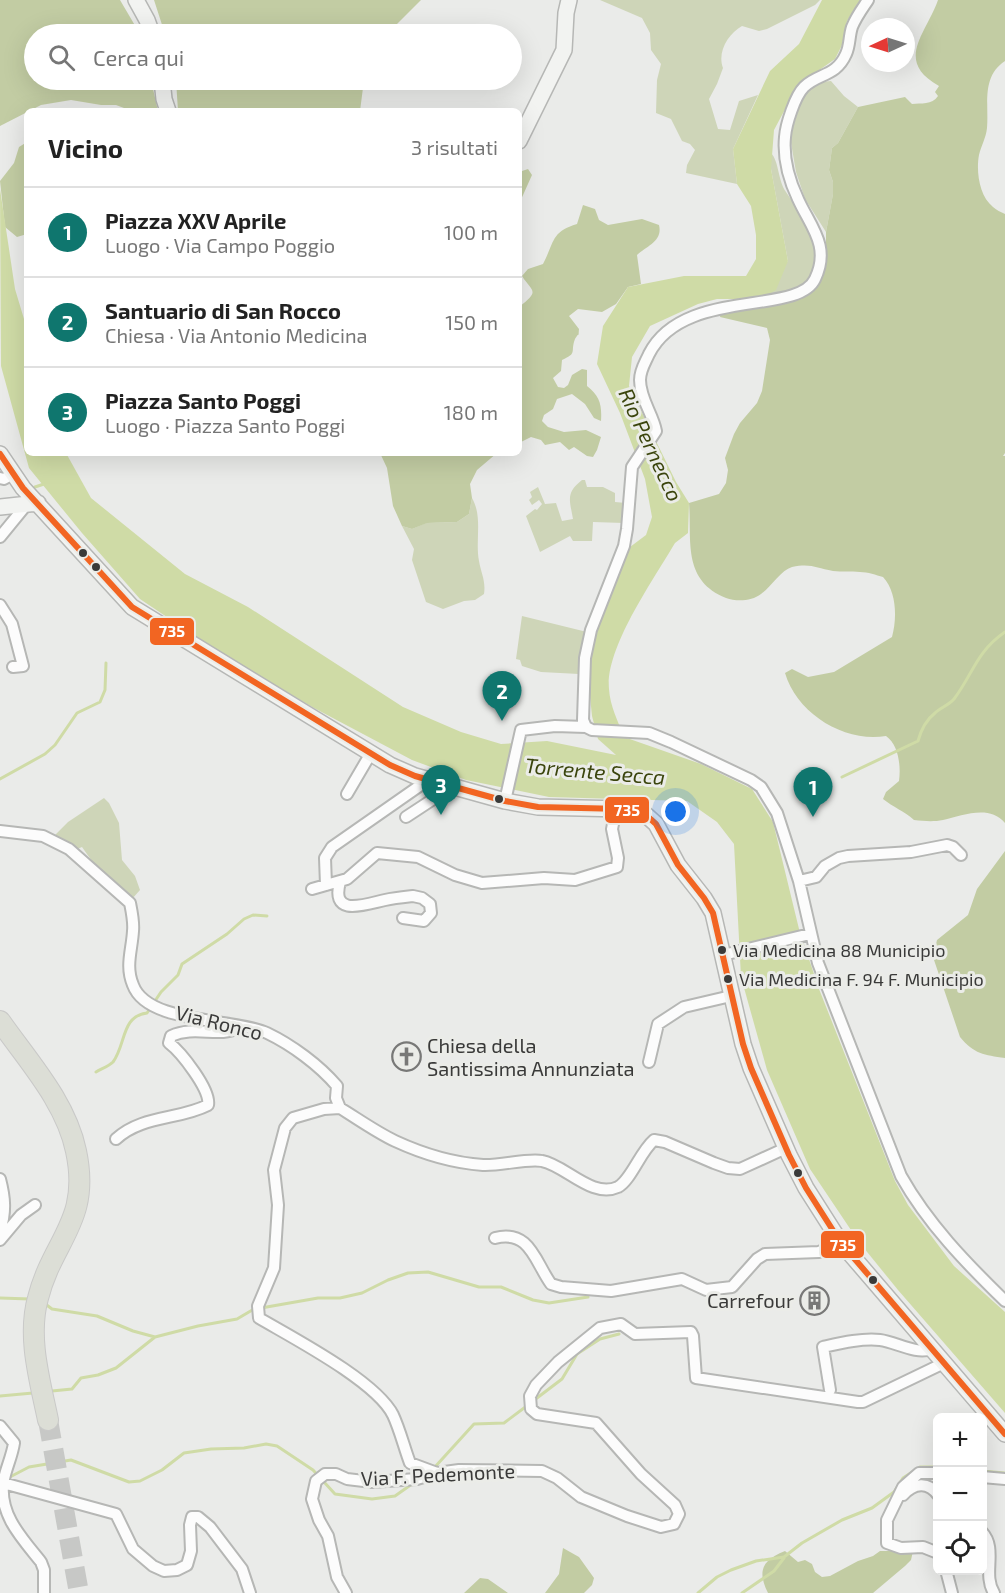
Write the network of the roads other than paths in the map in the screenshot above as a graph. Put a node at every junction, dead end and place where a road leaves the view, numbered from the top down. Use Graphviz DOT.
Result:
graph roads {
  1 [pos="136,0"];
  2 [pos="569,0"];
  3 [pos="868,0"];
  4 [pos="148,24"];
  5 [pos="163,90"];
  6 [pos="167,108"];
  7 [pos="522,135"];
  8 [pos="0,454"];
  9 [pos="6,476"];
  10 [pos="32,503"];
  11 [pos="0,507"];
  12 [pos="0,537"];
  13 [pos="0,605"];
  14 [pos="13,667"];
  15 [pos="589,729"];
  16 [pos="371,753"];
  17 [pos="429,780"];
  18 [pos="450,786"];
  19 [pos="347,794"];
  20 [pos="505,798"];
  21 [pos="616,809"];
  22 [pos="406,817"];
  23 [pos="0,831"];
  24 [pos="961,855"];
  25 [pos="340,882"];
  26 [pos="800,882"];
  27 [pos="326,885"];
  28 [pos="312,889"];
  29 [pos="403,918"];
  30 [pos="808,934"];
  31 [pos="728,954"];
  32 [pos="731,996"];
  33 [pos="0,1021"];
  34 [pos="242,1026"];
  35 [pos="649,1062"];
  36 [pos="340,1108"];
  37 [pos="116,1138"];
  38 [pos="786,1148"];
  39 [pos="0,1179"];
  40 [pos="35,1205"];
  41 [pos="0,1231"];
  42 [pos="495,1238"];
  43 [pos="0,1240"];
  44 [pos="842,1243"];
  45 [pos="1005,1301"];
  46 [pos="931,1349"];
  47 [pos="944,1363"];
  48 [pos="830,1390"];
  49 [pos="48,1420"];
  50 [pos="0,1426"];
  51 [pos="1005,1434"];
  52 [pos="437,1473"];
  53 [pos="933,1473"];
  54 [pos="987,1477"];
  55 [pos="1005,1479"];
  56 [pos="3,1483"];
  57 [pos="933,1490"];
  58 [pos="897,1500"];
  59 [pos="987,1537"];
  60 [pos="933,1551"];
  61 [pos="947,1575"];
  62 [pos="44,1593"];
  63 [pos="250,1593"];
  64 [pos="346,1593"];
  65 [pos="952,1593"];
  66 [pos="994,1593"];
  1 -- 4 [label="main road"];
  2 -- 7 [label="main road"];
  3 -- 15 [label="street"];
  5 -- 6 [label="main road"];
  8 -- 9 [label="main road"];
  9 -- 10 [label="main road"];
  10 -- 11 [label="main road"];
  10 -- 12 [label="street"];
  10 -- 16 [label="main road"];
  13 -- 14 [label="street"];
  15 -- 20 [label="street"];
  15 -- 26 [label="street"];
  16 -- 17 [label="main road"];
  16 -- 19 [label="street"];
  17 -- 18 [label="main road"];
  17 -- 27 [label="street"];
  18 -- 20 [label="main road"];
  18 -- 22 [label="street"];
  20 -- 21 [label="main road"];
  21 -- 25 [label="street"];
  21 -- 31 [label="main road"];
  23 -- 34 [label="street, Via Ronco"];
  24 -- 26 [label="street"];
  25 -- 27 [label="street"];
  25 -- 29 [label="street"];
  26 -- 30 [label="street"];
  27 -- 28 [label="street"];
  30 -- 31 [label="street"];
  30 -- 45 [label="street"];
  31 -- 32 [label="main road"];
  32 -- 35 [label="street"];
  32 -- 38 [label="main road"];
  33 -- 49 [label="highway"];
  34 -- 36 [label="street, Via Ronco"];
  34 -- 37 [label="street"];
  36 -- 38 [label="street"];
  36 -- 52 [label="street"];
  38 -- 44 [label="main road"];
  39 -- 41 [label="street"];
  40 -- 43 [label="street"];
  42 -- 44 [label="street"];
  44 -- 46 [label="main road"];
  46 -- 47 [label="main road"];
  46 -- 48 [label="street"];
  47 -- 51 [label="main road"];
  47 -- 52 [label="street, Via F. Pedemonte"];
  50 -- 56 [label="street"];
  52 -- 64 [label="street, Via F. Pedemonte"];
  53 -- 58 [label="street"];
  54 -- 55 [label="street"];
  56 -- 62 [label="street"];
  56 -- 63 [label="street"];
  57 -- 58 [label="street"];
  58 -- 60 [label="street"];
  59 -- 66 [label="street"];
  61 -- 65 [label="street"];
}
